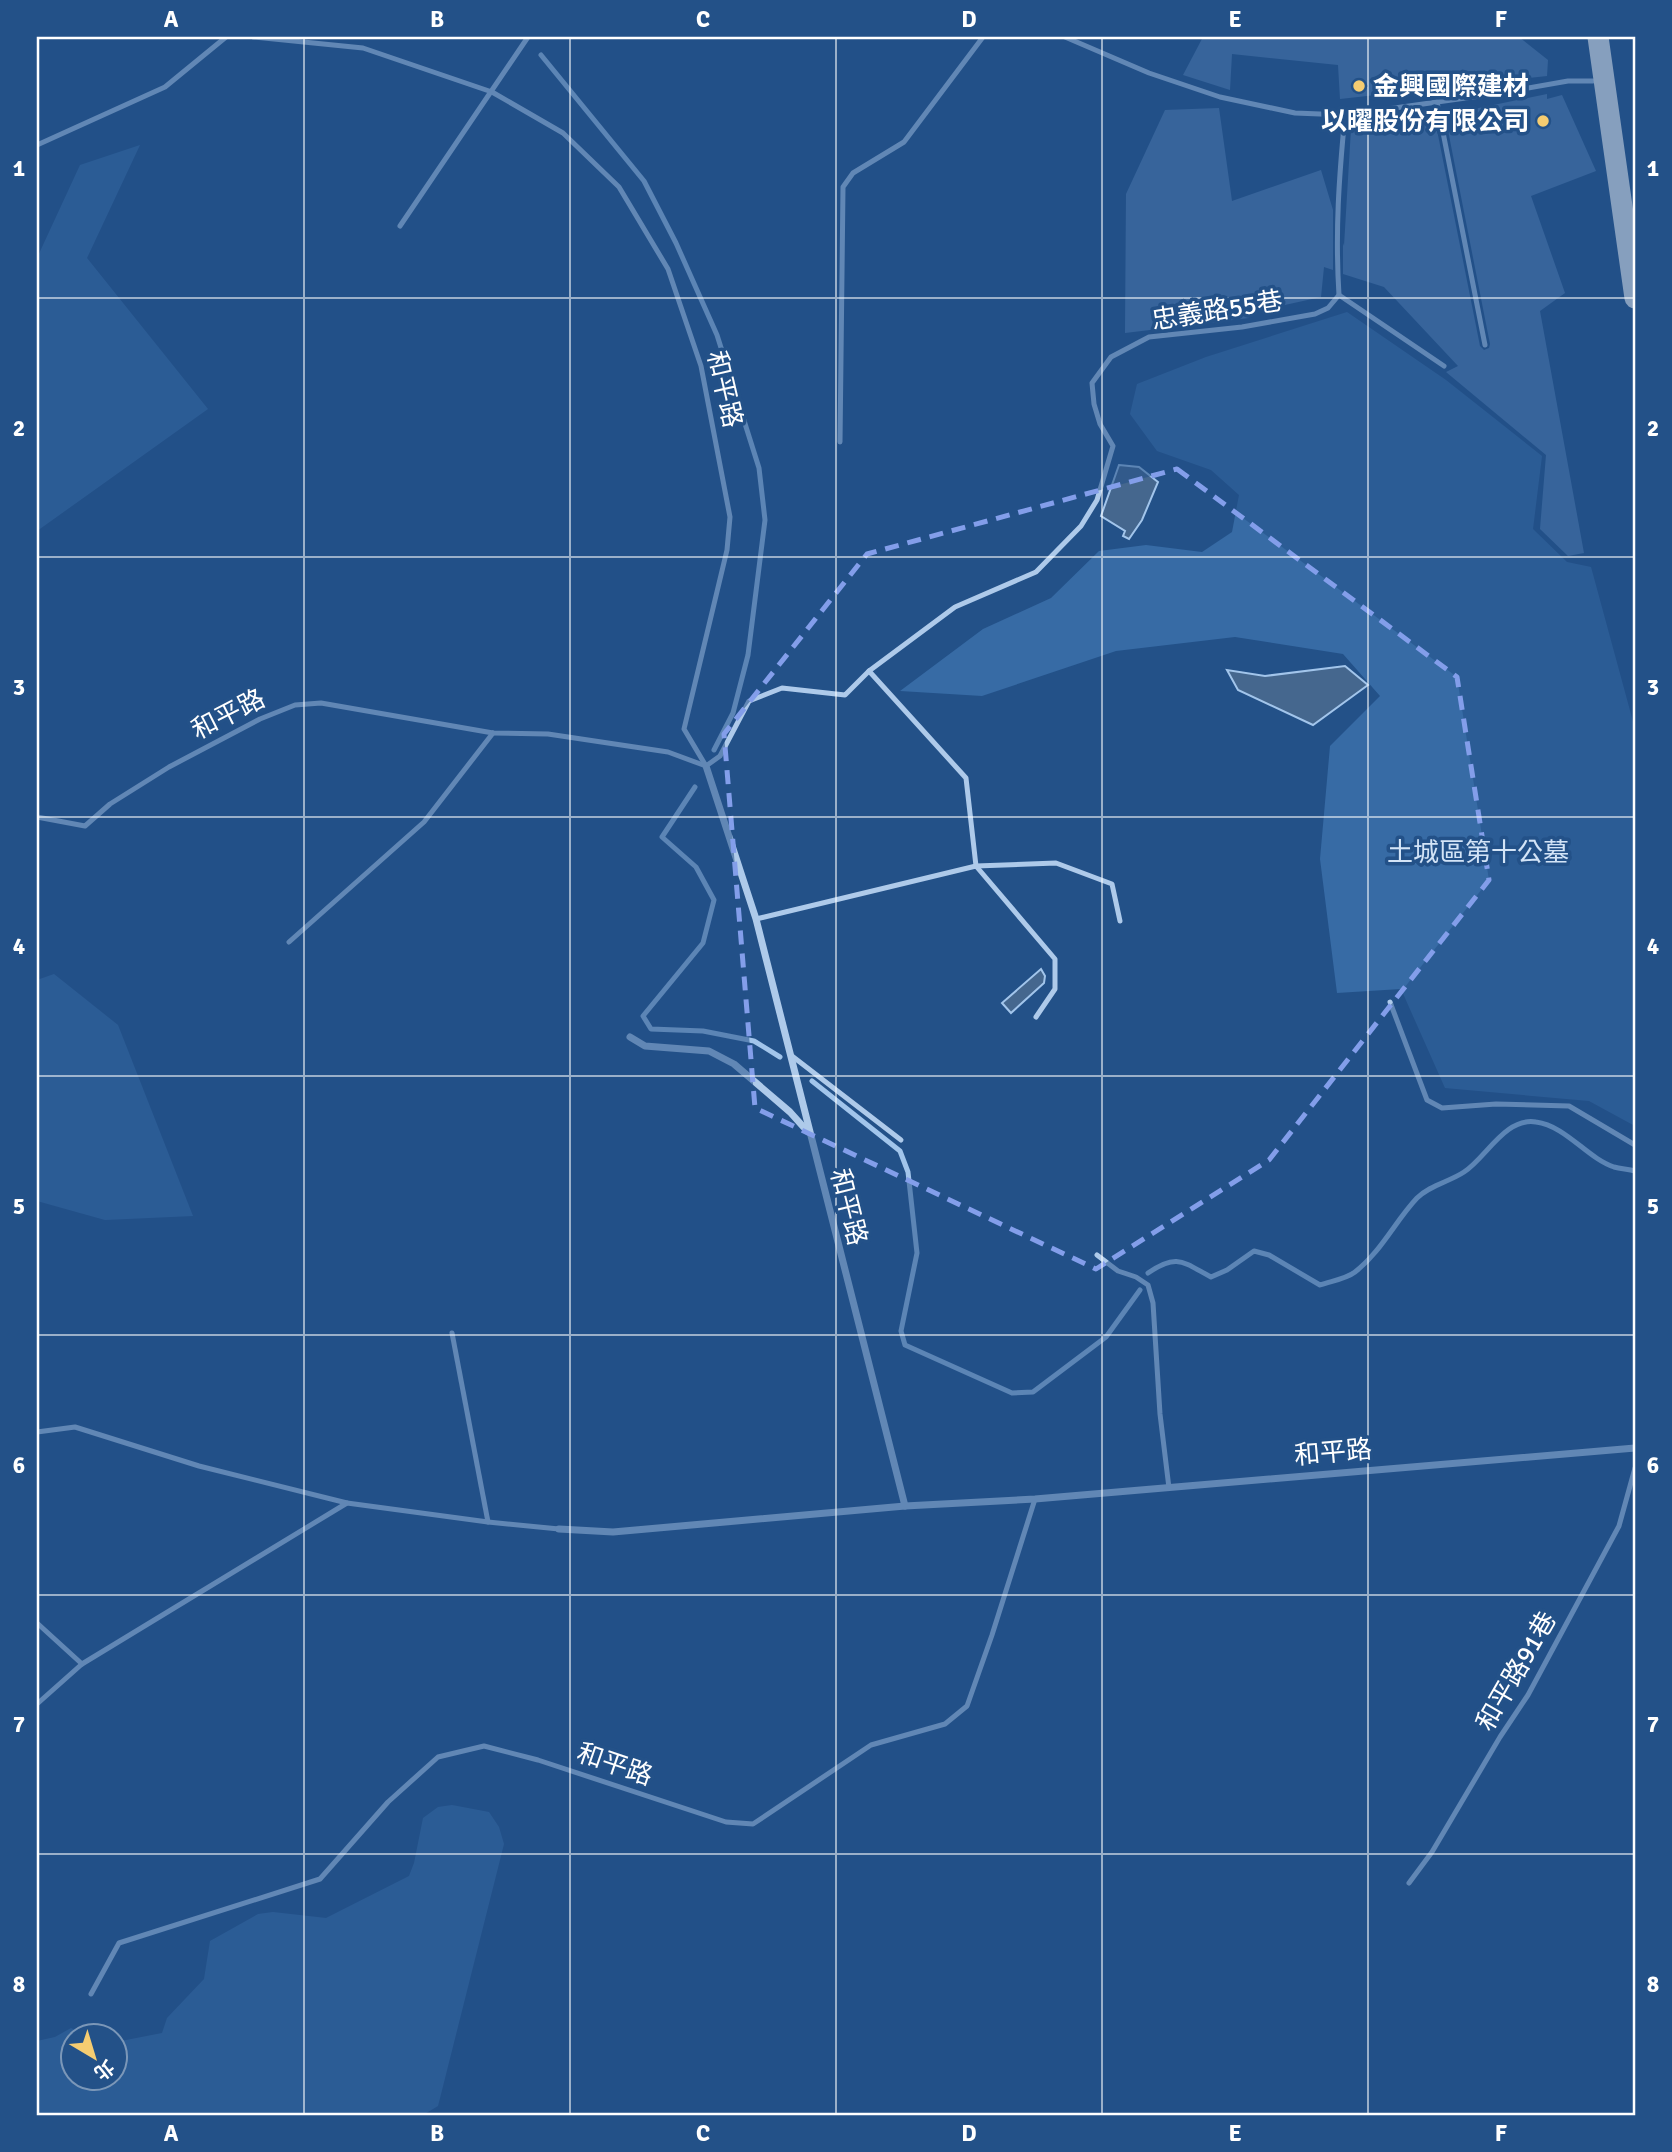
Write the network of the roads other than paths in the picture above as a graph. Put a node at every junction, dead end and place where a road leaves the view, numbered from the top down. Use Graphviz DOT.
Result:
graph roads {
  1 [pos="226,37"];
  2 [pos="253,37"];
  3 [pos="528,37"];
  4 [pos="983,37"];
  5 [pos="1065,37"];
  6 [pos="1598,37"];
  7 [pos="1593,81"];
  8 [pos="492,92"];
  9 [pos="1437,102"];
  10 [pos="1345,115"];
  11 [pos="37,145"];
  12 [pos="400,226"];
  13 [pos="1339,295"];
  14 [pos="1635,298"];
  15 [pos="1485,345"];
  16 [pos="1444,366"];
  17 [pos="841,442"];
  18 [pos="869,671"];
  19 [pos="493,733"];
  20 [pos="706,766"];
  21 [pos="37,817"];
  22 [pos="976,866"];
  23 [pos="756,919"];
  24 [pos="1120,921"];
  25 [pos="289,942"];
  26 [pos="1390,1002"];
  27 [pos="1037,1017"];
  28 [pos="630,1037"];
  29 [pos="792,1056"];
  30 [pos="808,1132"];
  31 [pos="901,1140"];
  32 [pos="1635,1145"];
  33 [pos="1097,1255"];
  34 [pos="452,1333"];
  35 [pos="37,1432"];
  36 [pos="1635,1448"];
  37 [pos="1635,1468"];
  38 [pos="1169,1488"];
  39 [pos="1035,1499"];
  40 [pos="347,1503"];
  41 [pos="905,1506"];
  42 [pos="488,1522"];
  43 [pos="559,1529"];
  44 [pos="37,1623"];
  45 [pos="82,1664"];
  46 [pos="37,1704"];
  47 [pos="1409,1883"];
  48 [pos="91,1994"];
  1 -- 11 [label="lane"];
  2 -- 8 [label="lane, 和平路"];
  3 -- 8 [label="lane"];
  4 -- 17 [label="lane"];
  5 -- 10 [label="lane"];
  6 -- 14 [label="highway"];
  7 -- 9 [label="lane"];
  8 -- 12 [label="lane"];
  8 -- 20 [label="lane, 和平路"];
  9 -- 10 [label="lane"];
  9 -- 15 [label="lane"];
  10 -- 13 [label="lane"];
  13 -- 16 [label="lane"];
  13 -- 18 [label="lane, 忠義路55巷"];
  18 -- 20 [label="lane"];
  18 -- 22 [label="lane"];
  19 -- 20 [label="lane, 和平路"];
  19 -- 21 [label="lane, 和平路"];
  19 -- 25 [label="lane"];
  20 -- 23 [label="street, 和平路"];
  22 -- 23 [label="lane"];
  22 -- 24 [label="lane"];
  22 -- 27 [label="lane"];
  23 -- 29 [label="street, 和平路"];
  26 -- 32 [label="lane"];
  28 -- 30 [label="street"];
  29 -- 30 [label="street, 和平路"];
  29 -- 31 [label="lane"];
  30 -- 41 [label="street, 和平路"];
  33 -- 38 [label="lane"];
  34 -- 42 [label="lane"];
  35 -- 40 [label="lane, 和平路"];
  36 -- 38 [label="street, 和平路"];
  37 -- 47 [label="lane, 和平路91巷"];
  38 -- 39 [label="street, 和平路"];
  39 -- 41 [label="street, 和平路"];
  39 -- 48 [label="lane, 和平路"];
  40 -- 42 [label="lane, 和平路"];
  40 -- 45 [label="lane"];
  41 -- 43 [label="street, 和平路"];
  42 -- 43 [label="lane, 和平路"];
  44 -- 45 [label="lane"];
  45 -- 46 [label="lane"];
}
